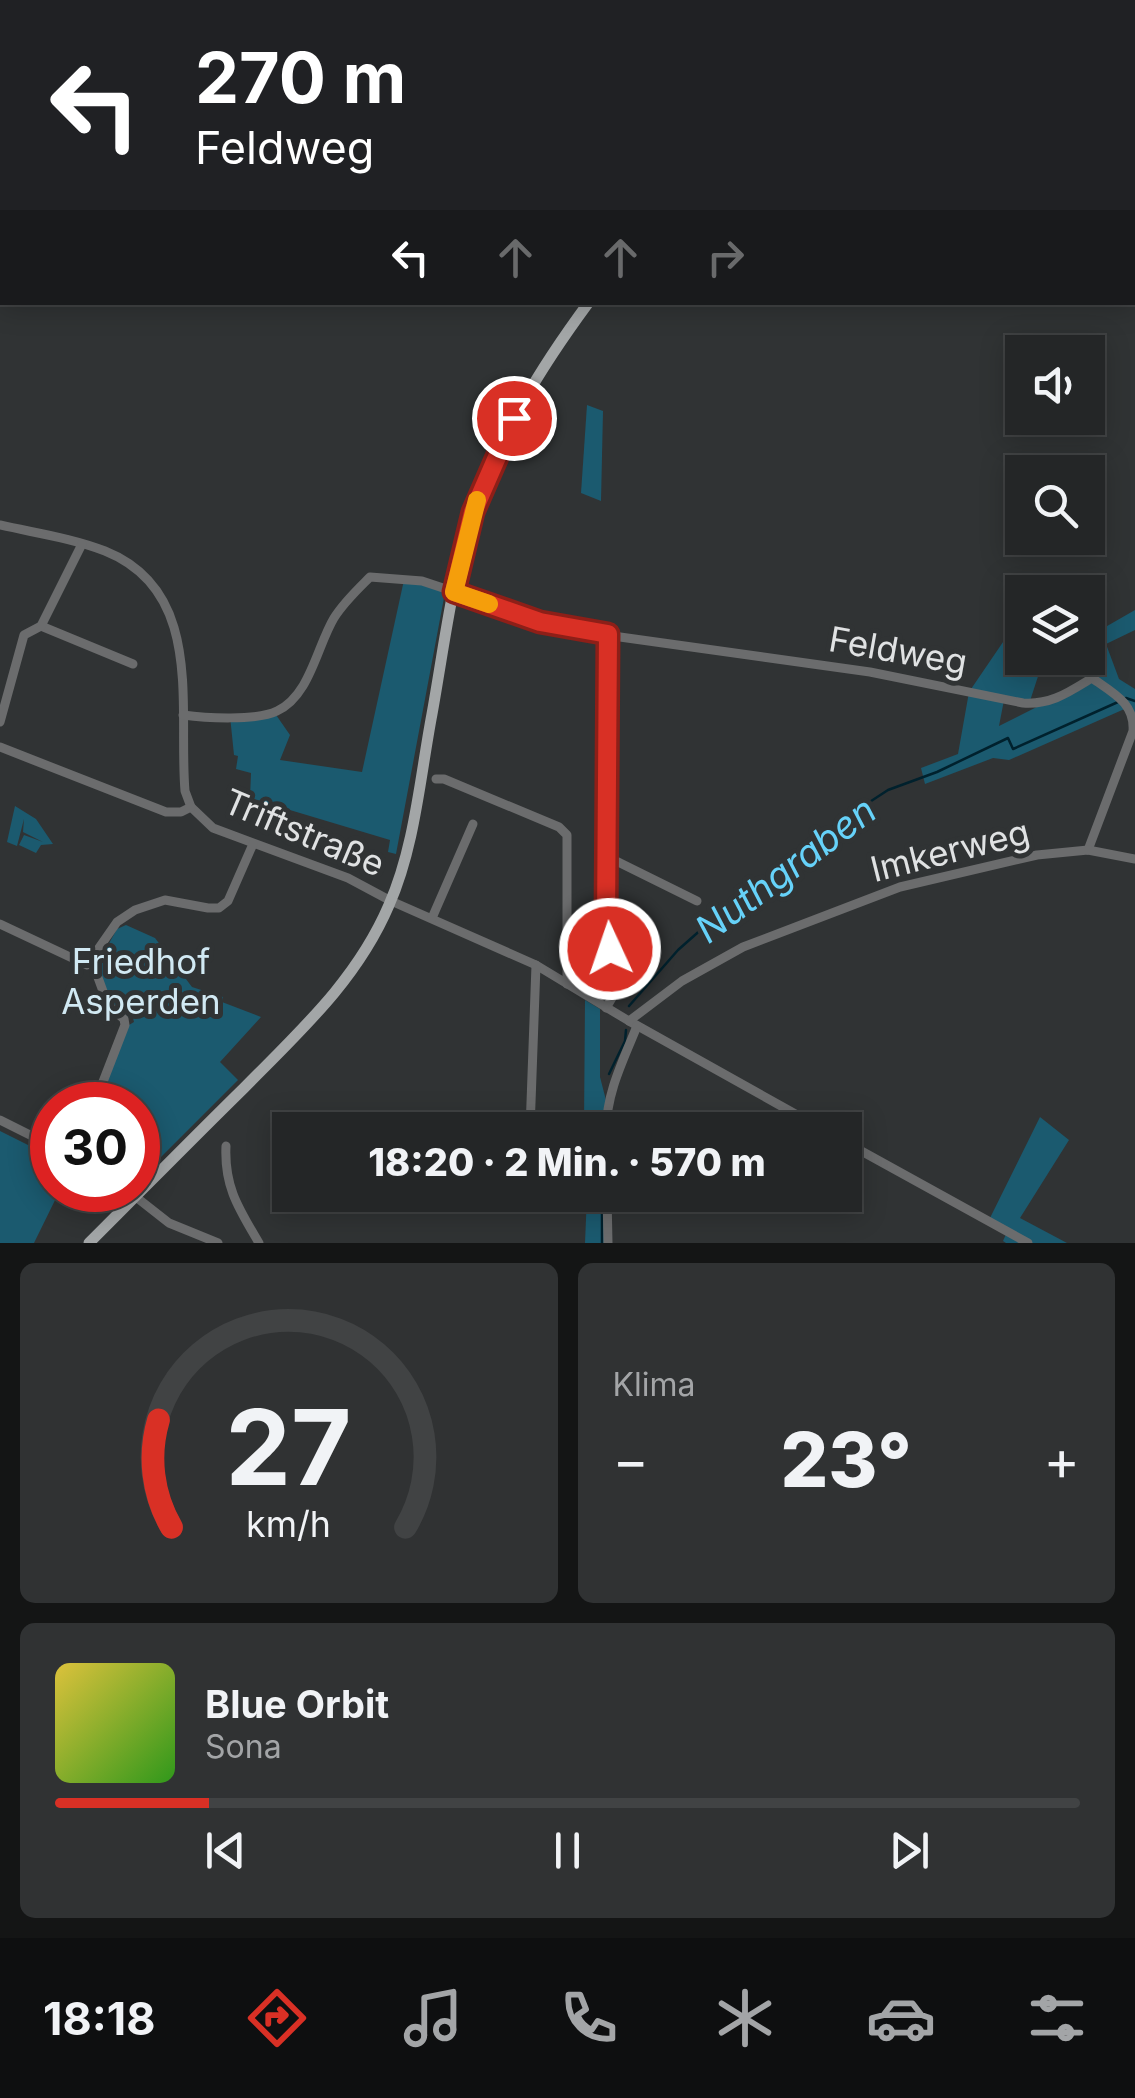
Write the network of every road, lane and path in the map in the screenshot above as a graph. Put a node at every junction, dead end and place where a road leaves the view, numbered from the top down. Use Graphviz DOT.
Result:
graph roads {
  1 [pos="588,305"];
  2 [pos="0,526"];
  3 [pos="82,544"];
  4 [pos="454,592"];
  5 [pos="41,626"];
  6 [pos="608,634"];
  7 [pos="132,664"];
  8 [pos="183,715"];
  9 [pos="0,722"];
  10 [pos="0,747"];
  11 [pos="436,779"];
  12 [pos="191,807"];
  13 [pos="473,824"];
  14 [pos="253,844"];
  15 [pos="1088,850"];
  16 [pos="608,857"];
  17 [pos="1135,859"];
  18 [pos="391,901"];
  19 [pos="697,901"];
  20 [pos="432,918"];
  21 [pos="0,924"];
  22 [pos="92,960"];
  23 [pos="536,965"];
  24 [pos="567,984"];
  25 [pos="606,1008"];
  26 [pos="633,1024"];
  27 [pos="103,1082"];
  28 [pos="531,1112"];
  29 [pos="606,1112"];
  30 [pos="792,1112"];
  31 [pos="0,1120"];
  32 [pos="30,1135"];
  33 [pos="226,1146"];
  34 [pos="862,1151"];
  35 [pos="160,1165"];
  36 [pos="115,1212"];
  37 [pos="154,1212"];
  38 [pos="607,1212"];
  39 [pos="1007,1232"];
  40 [pos="89,1243"];
  41 [pos="218,1243"];
  42 [pos="259,1243"];
  43 [pos="608,1243"];
  44 [pos="1002,1243"];
  45 [pos="1028,1243"];
  1 -- 4 [label="main road"];
  2 -- 3 [label="street, Triftstraße"];
  3 -- 5 [label="street"];
  3 -- 8 [label="street, Triftstraße"];
  4 -- 6 [label="street, Feldweg"];
  4 -- 8 [label="street, Feldweg"];
  4 -- 18 [label="main road"];
  5 -- 7 [label="street"];
  5 -- 9 [label="street"];
  6 -- 15 [label="street, Feldweg"];
  6 -- 16 [label="street"];
  8 -- 12 [label="street, Triftstraße"];
  10 -- 12 [label="street"];
  11 -- 24 [label="street"];
  12 -- 14 [label="street, Triftstraße"];
  13 -- 20 [label="street"];
  14 -- 18 [label="street, Triftstraße"];
  14 -- 22 [label="street"];
  15 -- 17 [label="street, Imkerweg"];
  15 -- 26 [label="street, Imkerweg"];
  16 -- 19 [label="street"];
  16 -- 25 [label="street"];
  18 -- 20 [label="street, Triftstraße"];
  18 -- 35 [label="main road"];
  20 -- 23 [label="street, Triftstraße"];
  21 -- 22 [label="street"];
  22 -- 27 [label="street"];
  23 -- 24 [label="street, Triftstraße"];
  23 -- 28 [label="street"];
  24 -- 25 [label="street, Triftstraße"];
  25 -- 26 [label="street, Triftstraße"];
  26 -- 29 [label="street"];
  26 -- 30 [label="street, Triftstraße"];
  31 -- 32 [label="street"];
  33 -- 42 [label="street"];
  34 -- 39 [label="street"];
  36 -- 40 [label="main road"];
  37 -- 41 [label="street"];
  38 -- 43 [label="street"];
  39 -- 44 [label="street"];
  39 -- 45 [label="street"];
}
